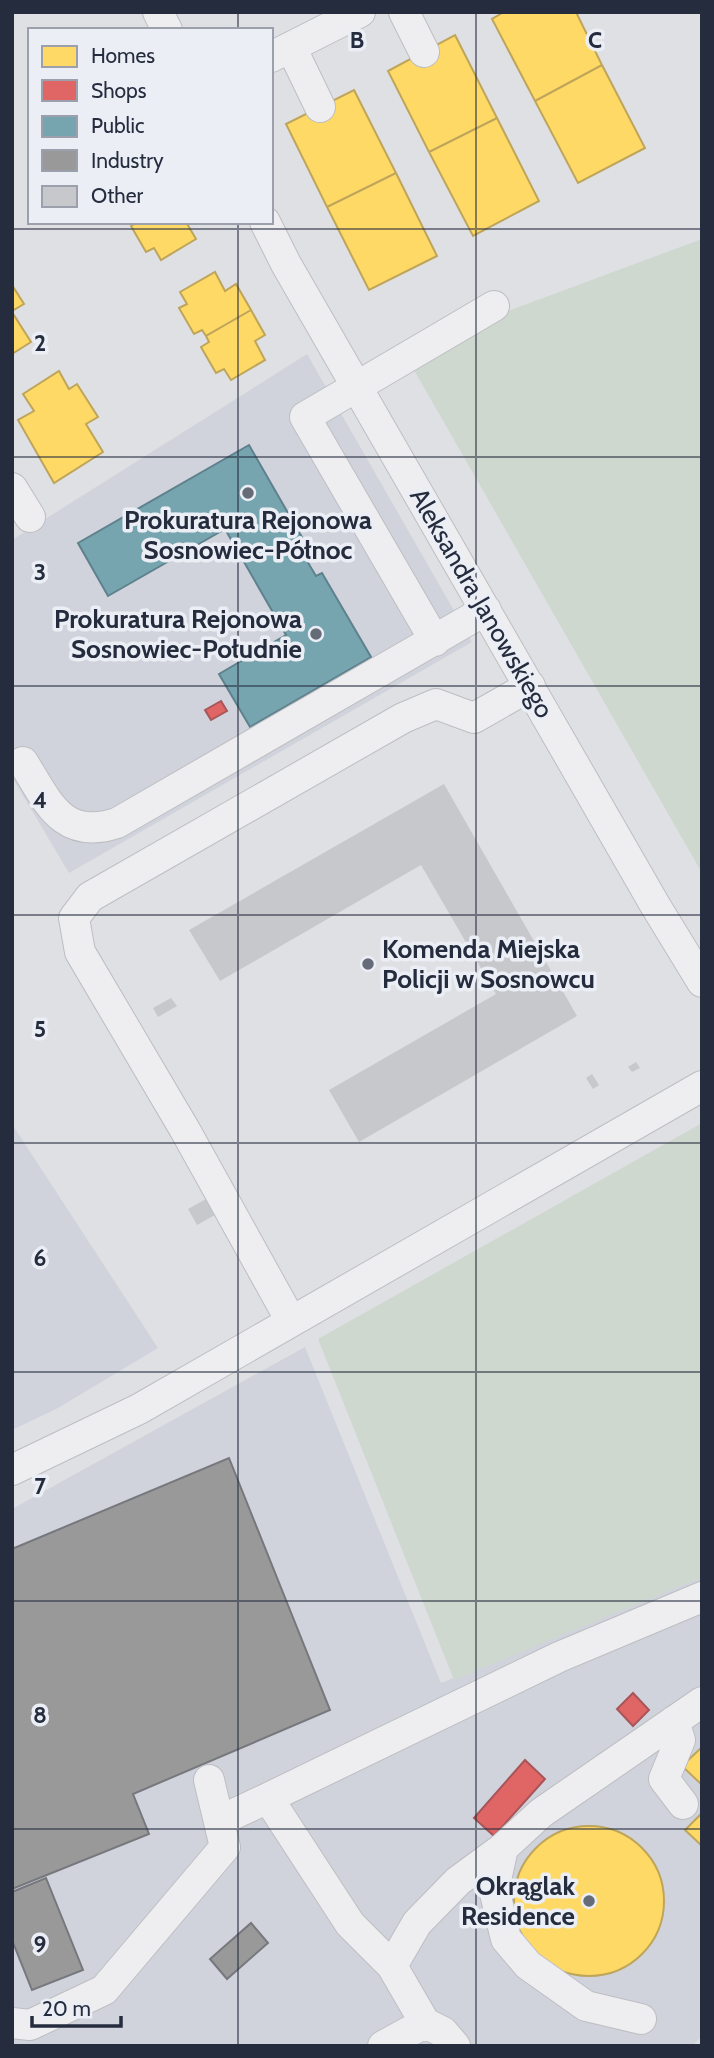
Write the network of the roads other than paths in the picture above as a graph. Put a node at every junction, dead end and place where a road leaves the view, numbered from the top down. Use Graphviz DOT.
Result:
graph roads {
  1 [pos="158,12"];
  2 [pos="404,12"];
  3 [pos="348,15"];
  4 [pos="166,28"];
  5 [pos="281,52"];
  6 [pos="424,52"];
  7 [pos="320,107"];
  8 [pos="266,224"];
  9 [pos="494,306"];
  10 [pos="357,386"];
  11 [pos="12,488"];
  12 [pos="30,517"];
  13 [pos="486,610"];
  14 [pos="435,641"];
  15 [pos="530,686"];
  16 [pos="23,762"];
  17 [pos="702,982"];
  18 [pos="702,1086"];
  19 [pos="291,1321"];
  20 [pos="12,1470"];
  21 [pos="702,1597"];
  22 [pos="702,1702"];
  23 [pos="674,1721"];
  24 [pos="209,1780"];
  25 [pos="268,1798"];
  26 [pos="683,1804"];
  27 [pos="219,1821"];
  28 [pos="503,1848"];
  29 [pos="391,1966"];
  30 [pos="641,2019"];
  31 [pos="12,2023"];
  32 [pos="425,2023"];
  33 [pos="383,2046"];
  34 [pos="455,2046"];
  1 -- 4 [label="street"];
  2 -- 6 [label="street"];
  3 -- 5 [label="street"];
  5 -- 7 [label="street"];
  8 -- 10 [label="street, Aleksandra Janowskiego"];
  9 -- 10 [label="street"];
  10 -- 13 [label="street, Aleksandra Janowskiego"];
  10 -- 14 [label="street"];
  11 -- 12 [label="street"];
  13 -- 14 [label="street"];
  13 -- 15 [label="street, Aleksandra Janowskiego"];
  14 -- 16 [label="street"];
  15 -- 17 [label="street, Aleksandra Janowskiego"];
  15 -- 19 [label="street"];
  18 -- 19 [label="street"];
  19 -- 20 [label="street"];
  21 -- 25 [label="street"];
  22 -- 23 [label="street"];
  23 -- 26 [label="street"];
  23 -- 28 [label="street"];
  24 -- 27 [label="street"];
  25 -- 27 [label="street"];
  25 -- 29 [label="street"];
  27 -- 31 [label="street"];
  28 -- 29 [label="street"];
  28 -- 30 [label="street"];
  29 -- 32 [label="street"];
  32 -- 33 [label="street"];
  32 -- 34 [label="street"];
}
